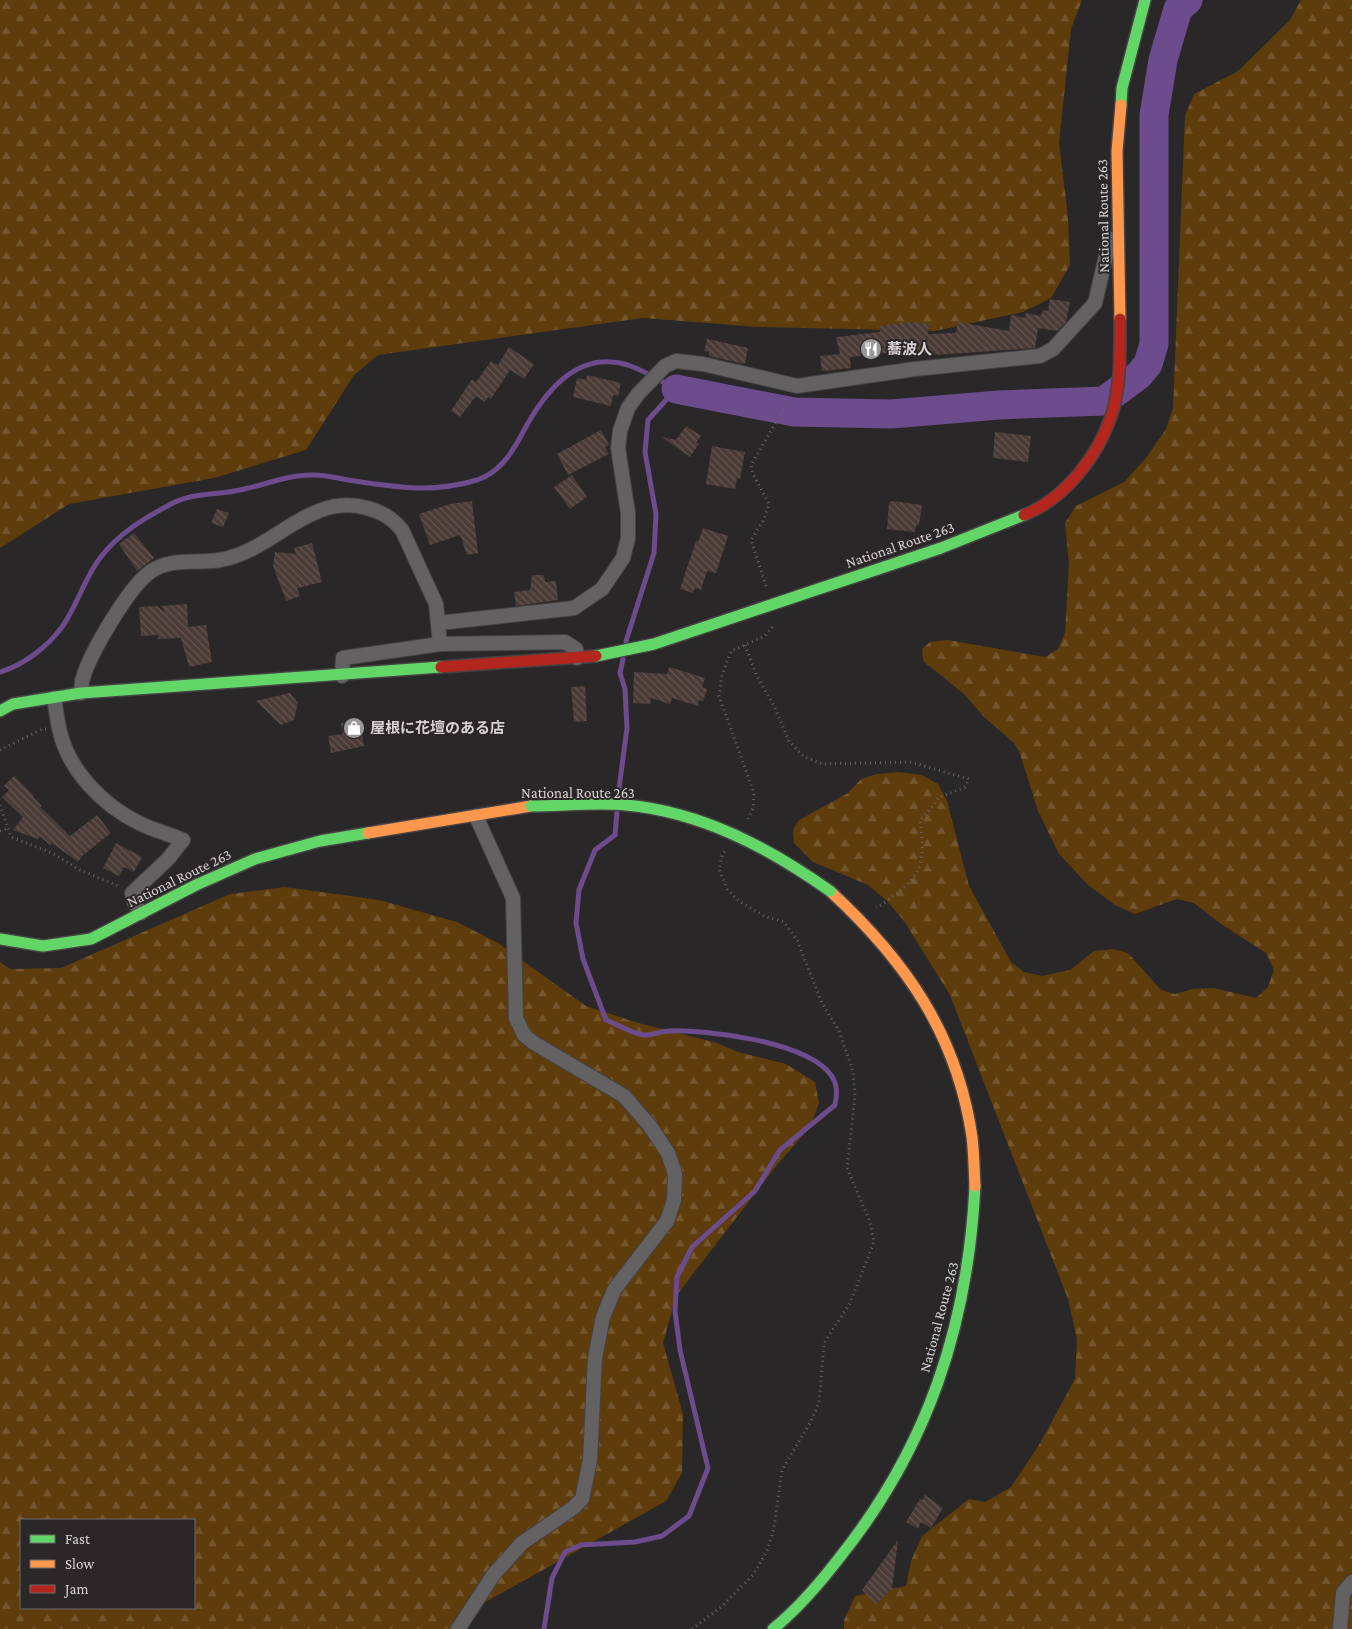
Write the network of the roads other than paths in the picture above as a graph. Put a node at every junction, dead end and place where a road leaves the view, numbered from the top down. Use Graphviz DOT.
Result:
graph roads {
  1 [pos="1145,0"];
  2 [pos="1118,205"];
  3 [pos="438,623"];
  4 [pos="440,644"];
  5 [pos="577,658"];
  6 [pos="342,676"];
  7 [pos="81,693"];
  8 [pos="54,698"];
  9 [pos="0,711"];
  10 [pos="476,816"];
  11 [pos="141,913"];
  12 [pos="0,939"];
  13 [pos="1352,1582"];
  14 [pos="458,1629"];
  15 [pos="774,1629"];
  16 [pos="1340,1629"];
  1 -- 2 [label="highway, National Route 263"];
  2 -- 3 [label="street"];
  2 -- 5 [label="highway, National Route 263"];
  3 -- 4 [label="street"];
  3 -- 7 [label="street"];
  4 -- 5 [label="street"];
  4 -- 6 [label="street"];
  5 -- 6 [label="highway, National Route 263"];
  6 -- 7 [label="highway, National Route 263"];
  7 -- 8 [label="highway, National Route 263"];
  8 -- 9 [label="highway, National Route 263"];
  8 -- 11 [label="street"];
  10 -- 11 [label="highway, National Route 263"];
  10 -- 14 [label="street"];
  10 -- 15 [label="highway, National Route 263, bridge"];
  11 -- 12 [label="highway, National Route 263"];
  13 -- 16 [label="street"];
}
